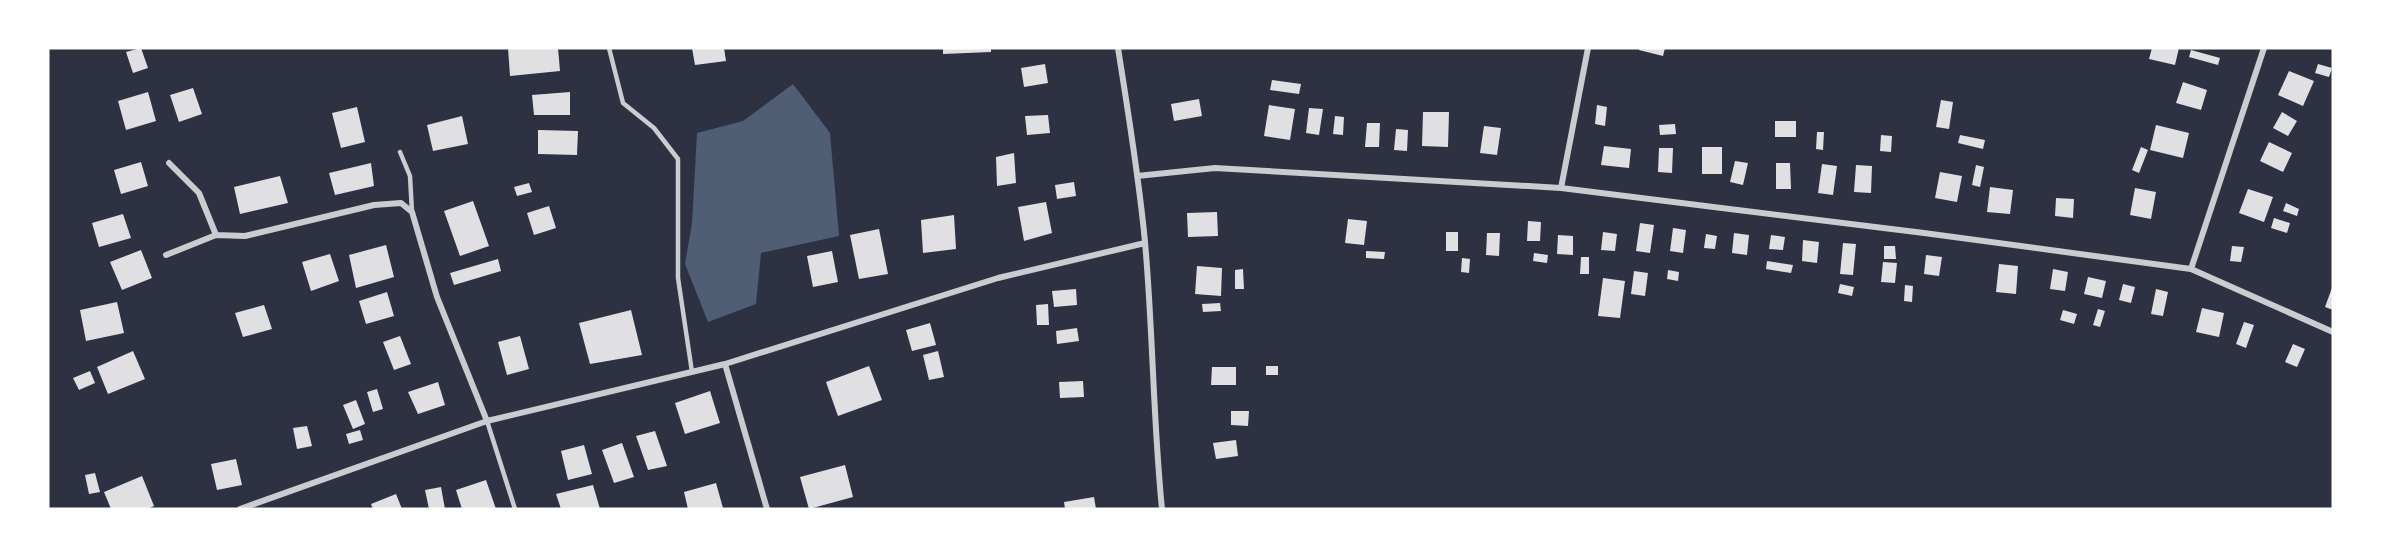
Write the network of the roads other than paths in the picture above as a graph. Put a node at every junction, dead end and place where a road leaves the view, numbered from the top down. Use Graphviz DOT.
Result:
graph roads {
  1 [pos="609,48"];
  2 [pos="1118,48"];
  3 [pos="1588,48"];
  4 [pos="2264,48"];
  5 [pos="400,152"];
  6 [pos="169,164"];
  7 [pos="1137,176"];
  8 [pos="1561,188"];
  9 [pos="412,212"];
  10 [pos="216,235"];
  11 [pos="1145,243"];
  12 [pos="166,255"];
  13 [pos="2191,269"];
  14 [pos="2333,332"];
  15 [pos="724,364"];
  16 [pos="692,372"];
  17 [pos="487,421"];
  18 [pos="240,509"];
  19 [pos="514,509"];
  20 [pos="767,509"];
  21 [pos="1162,509"];
  1 -- 16 [label="lane"];
  2 -- 7 [label="street"];
  3 -- 8 [label="street"];
  4 -- 13 [label="street"];
  5 -- 9 [label="lane"];
  6 -- 10 [label="street"];
  7 -- 8 [label="street"];
  7 -- 11 [label="street"];
  8 -- 13 [label="street"];
  9 -- 10 [label="street"];
  9 -- 17 [label="street"];
  10 -- 12 [label="street"];
  11 -- 15 [label="street"];
  11 -- 21 [label="street"];
  13 -- 14 [label="street"];
  15 -- 16 [label="street"];
  15 -- 20 [label="street"];
  16 -- 17 [label="street"];
  17 -- 18 [label="street"];
  17 -- 19 [label="lane"];
}
